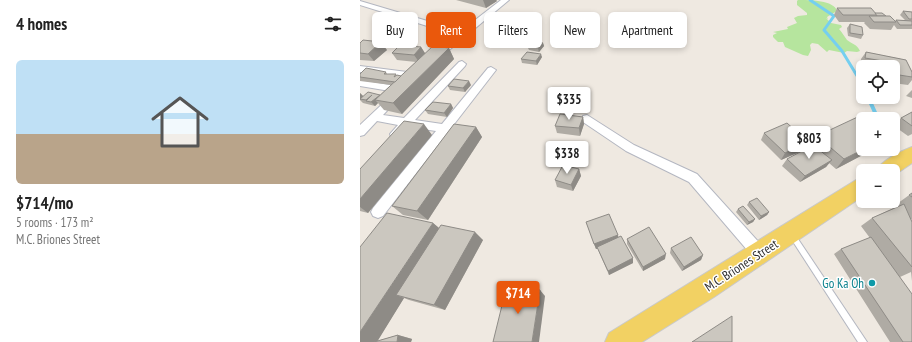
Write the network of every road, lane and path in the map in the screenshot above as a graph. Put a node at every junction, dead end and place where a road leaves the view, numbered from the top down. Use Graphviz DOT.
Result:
graph roads {
  1 [pos="378,0"];
  2 [pos="505,0"];
  3 [pos="362,5"];
  4 [pos="476,23"];
  5 [pos="426,24"];
  6 [pos="446,48"];
  7 [pos="462,64"];
  8 [pos="360,69"];
  9 [pos="491,70"];
  10 [pos="421,71"];
  11 [pos="360,83"];
  12 [pos="402,90"];
  13 [pos="375,117"];
  14 [pos="587,119"];
  15 [pos="406,123"];
  16 [pos="445,129"];
  17 [pos="360,132"];
  18 [pos="390,140"];
  19 [pos="912,154"];
  20 [pos="897,164"];
  21 [pos="856,191"];
  22 [pos="378,212"];
  23 [pos="791,234"];
  24 [pos="759,253"];
  25 [pos="622,341"];
  26 [pos="863,342"];
  1 -- 3 [label="street"];
  2 -- 4 [label="street"];
  3 -- 5 [label="street"];
  6 -- 10 [label="street"];
  7 -- 15 [label="street"];
  8 -- 10 [label="street"];
  9 -- 16 [label="street"];
  10 -- 12 [label="street"];
  11 -- 12 [label="street"];
  12 -- 13 [label="street"];
  13 -- 15 [label="street"];
  13 -- 17 [label="street"];
  14 -- 24 [label="street"];
  15 -- 16 [label="street"];
  15 -- 18 [label="street"];
  16 -- 22 [label="street"];
  19 -- 20 [label="main road"];
  21 -- 23 [label="main road, M.C. Briones Street"];
  23 -- 24 [label="main road, M.C. Briones Street"];
  23 -- 26 [label="lane"];
  24 -- 25 [label="main road, M.C. Briones Street"];
}
